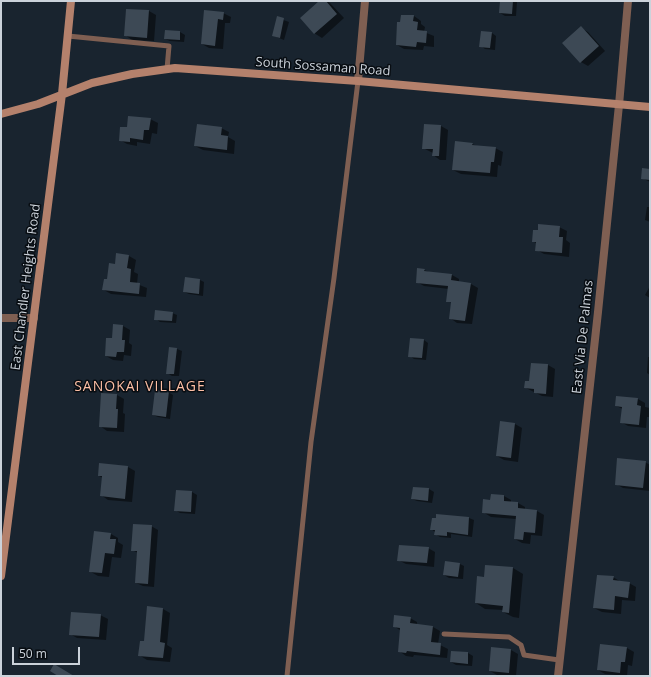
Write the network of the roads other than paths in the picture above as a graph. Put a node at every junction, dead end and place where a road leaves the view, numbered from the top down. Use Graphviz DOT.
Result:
graph roads {
  1 [pos="71,1"];
  2 [pos="365,1"];
  3 [pos="628,1"];
  4 [pos="68,36"];
  5 [pos="167,69"];
  6 [pos="358,81"];
  7 [pos="62,94"];
  8 [pos="619,105"];
  9 [pos="650,108"];
  10 [pos="1,114"];
  11 [pos="1,318"];
  12 [pos="34,318"];
  13 [pos="1,576"];
  14 [pos="444,634"];
  15 [pos="559,660"];
  16 [pos="287,676"];
  17 [pos="558,676"];
  1 -- 4 [label="main road, East Chandler Heights Road"];
  2 -- 6 [label="street"];
  3 -- 8 [label="street, East Via De Palmas"];
  4 -- 5 [label="lane"];
  4 -- 7 [label="main road, East Chandler Heights Road"];
  5 -- 6 [label="main road, South Sossaman Road"];
  5 -- 7 [label="main road, South Sossaman Road"];
  6 -- 8 [label="main road, South Sossaman Road"];
  6 -- 16 [label="lane"];
  7 -- 10 [label="main road, South Sossaman Road"];
  7 -- 12 [label="main road, East Chandler Heights Road"];
  8 -- 9 [label="main road, South Sossaman Road"];
  8 -- 15 [label="street, East Via De Palmas"];
  11 -- 12 [label="street"];
  12 -- 13 [label="main road, East Chandler Heights Road"];
  14 -- 15 [label="lane"];
  15 -- 17 [label="street, East Via De Palmas"];
}
